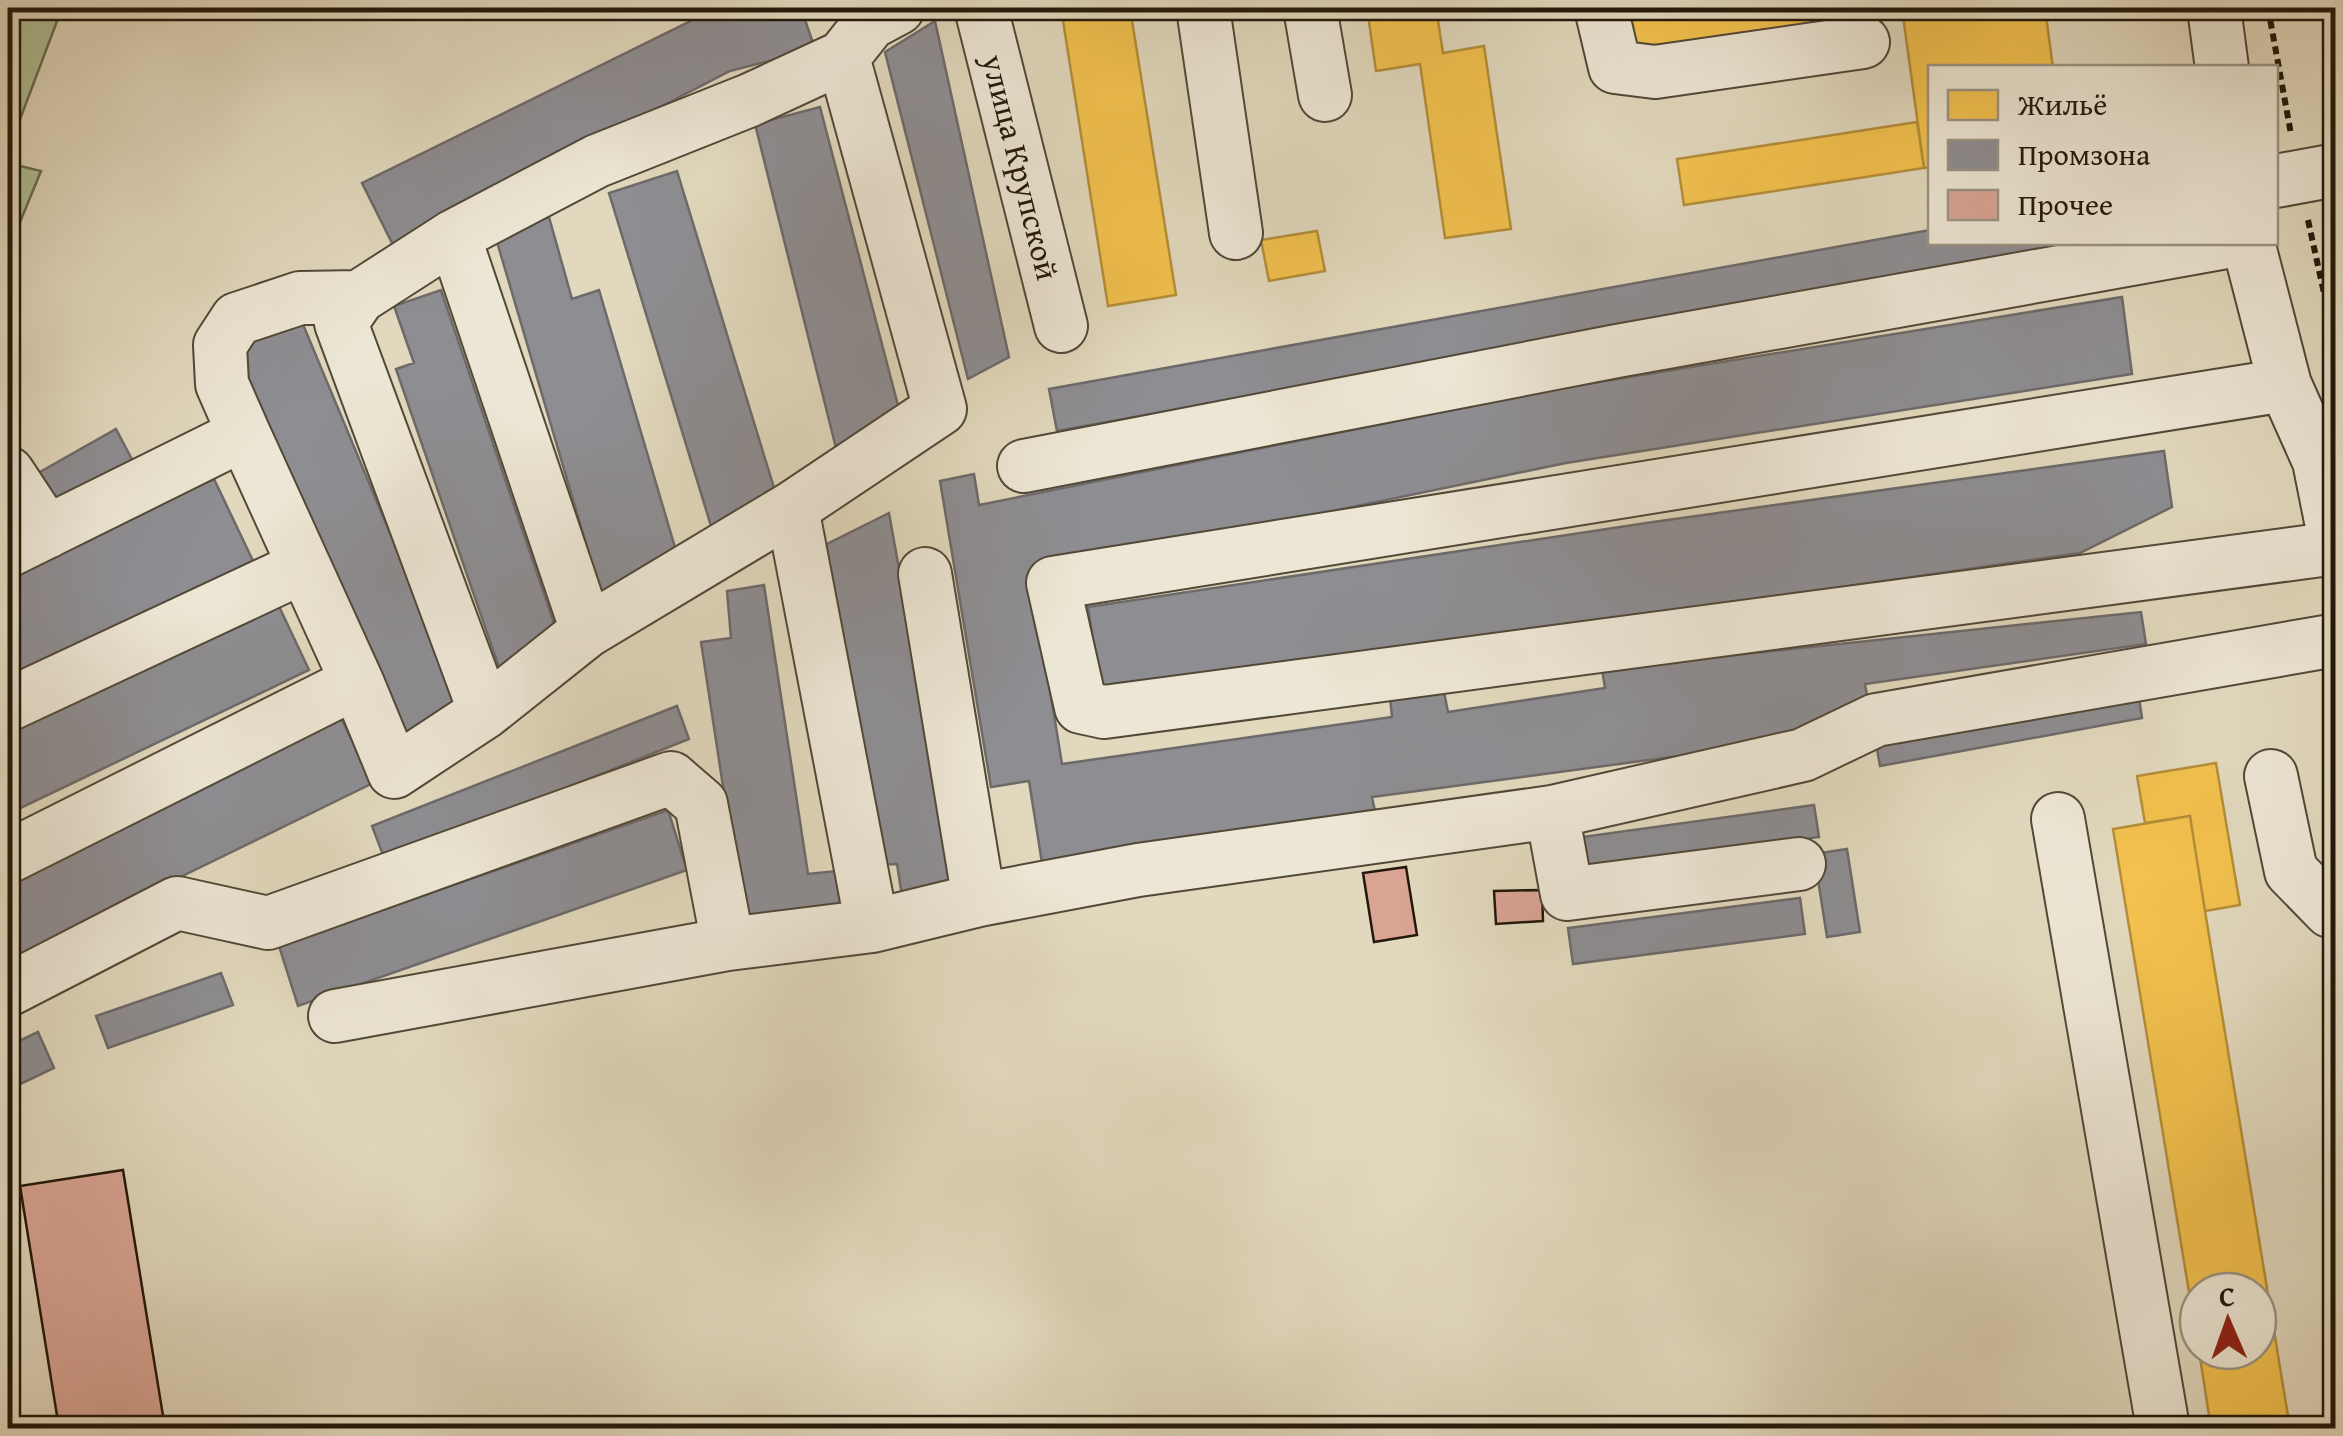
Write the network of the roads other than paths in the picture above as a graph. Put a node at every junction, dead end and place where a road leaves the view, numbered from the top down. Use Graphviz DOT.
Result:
graph roads {
  1 [pos="898,8"];
  2 [pos="981,8"];
  3 [pos="1203,8"];
  4 [pos="1310,8"];
  5 [pos="1600,8"];
  6 [pos="2214,8"];
  7 [pos="1863,42"];
  8 [pos="843,57"];
  9 [pos="2222,65"];
  10 [pos="1325,95"];
  11 [pos="2336,170"];
  12 [pos="2278,180"];
  13 [pos="1236,233"];
  14 [pos="454,236"];
  15 [pos="2210,245"];
  16 [pos="2249,245"];
  17 [pos="359,296"];
  18 [pos="1061,326"];
  19 [pos="2285,385"];
  20 [pos="244,434"];
  21 [pos="2327,459"];
  22 [pos="1024,466"];
  23 [pos="8,473"];
  24 [pos="792,508"];
  25 [pos="27,542"];
  26 [pos="2336,547"];
  27 [pos="303,567"];
  28 [pos="925,574"];
  29 [pos="587,631"];
  30 [pos="2336,640"];
  31 [pos="357,682"];
  32 [pos="8,704"];
  33 [pos="485,712"];
  34 [pos="2271,776"];
  35 [pos="1552,812"];
  36 [pos="2058,819"];
  37 [pos="8,857"];
  38 [pos="1799,864"];
  39 [pos="979,900"];
  40 [pos="2336,912"];
  41 [pos="872,926"];
  42 [pos="728,944"];
  43 [pos="8,990"];
  44 [pos="335,1016"];
  45 [pos="2163,1428"];
  1 -- 8 [label="street"];
  2 -- 18 [label="street, улица Крупской"];
  3 -- 13 [label="street"];
  4 -- 10 [label="street"];
  5 -- 7 [label="street"];
  6 -- 9 [label="street"];
  8 -- 14 [label="street"];
  8 -- 24 [label="street"];
  11 -- 12 [label="street"];
  14 -- 17 [label="street"];
  14 -- 29 [label="street"];
  15 -- 22 [label="street"];
  16 -- 19 [label="street"];
  17 -- 20 [label="street"];
  17 -- 33 [label="street"];
  19 -- 21 [label="street"];
  19 -- 26 [label="street"];
  20 -- 25 [label="street"];
  20 -- 27 [label="street"];
  21 -- 26 [label="street"];
  23 -- 25 [label="street"];
  24 -- 29 [label="street"];
  24 -- 41 [label="street"];
  27 -- 31 [label="street"];
  27 -- 32 [label="street"];
  28 -- 39 [label="street"];
  29 -- 33 [label="street"];
  30 -- 35 [label="street"];
  31 -- 33 [label="street"];
  31 -- 37 [label="street"];
  34 -- 40 [label="street"];
  35 -- 38 [label="street"];
  35 -- 39 [label="street"];
  36 -- 45 [label="street"];
  39 -- 41 [label="street"];
  41 -- 42 [label="street"];
  42 -- 43 [label="street"];
  42 -- 44 [label="street"];
}
